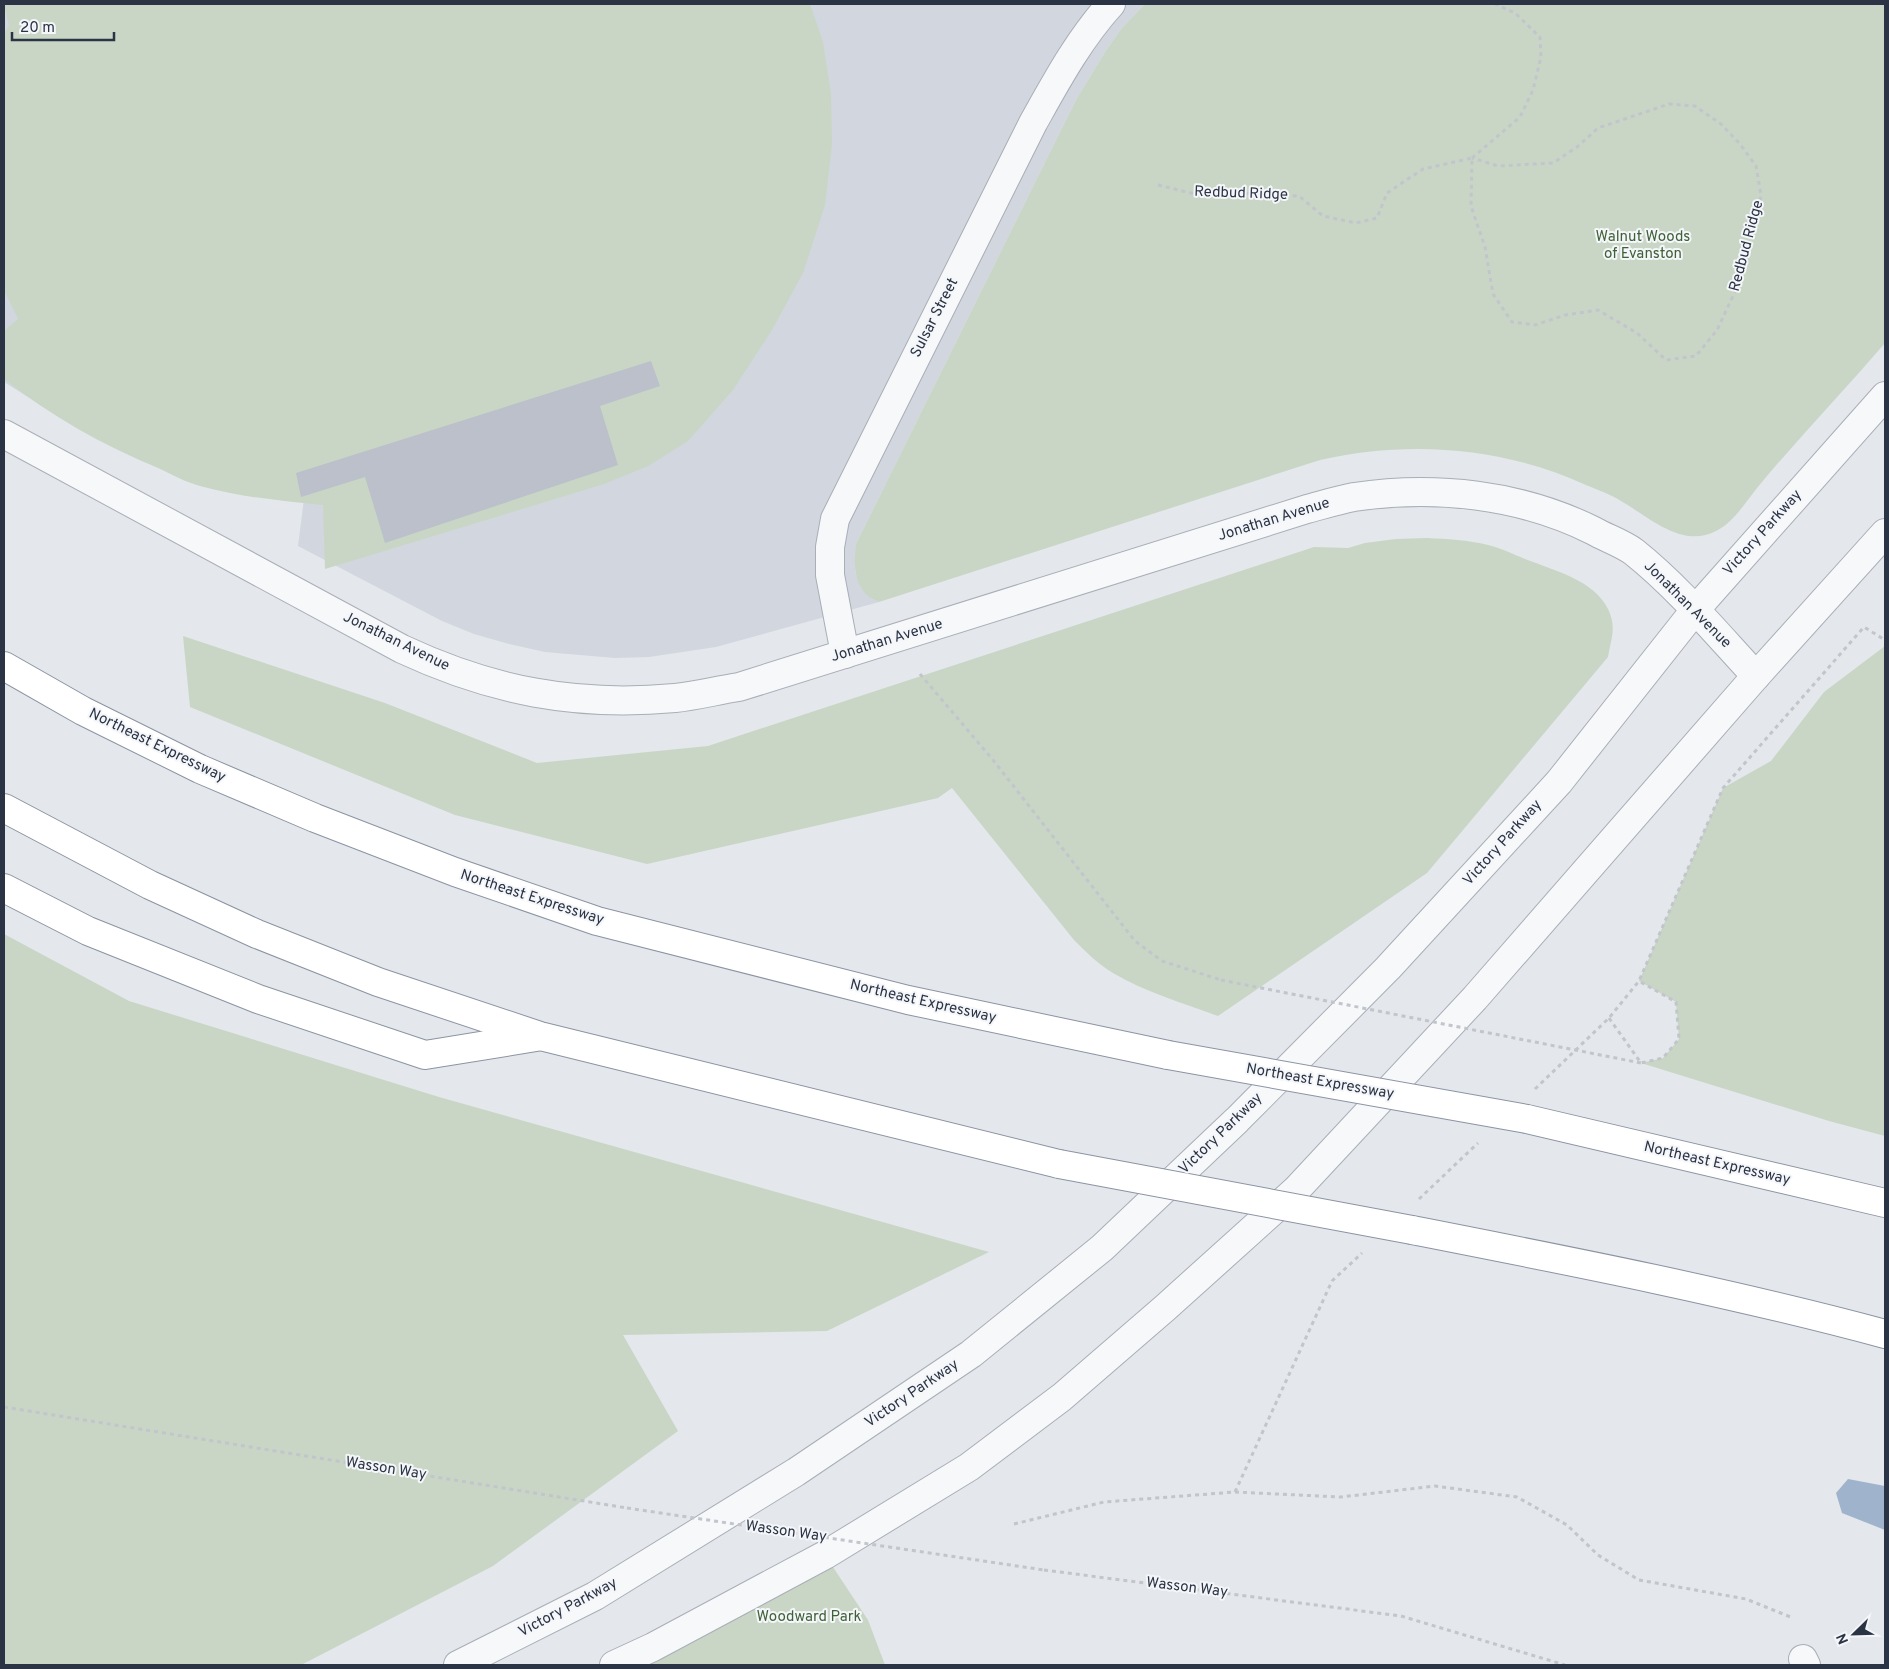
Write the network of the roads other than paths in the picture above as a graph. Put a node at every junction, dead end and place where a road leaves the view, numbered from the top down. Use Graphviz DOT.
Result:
graph roads {
  1 [pos="1111,4"];
  2 [pos="1885,396"];
  3 [pos="4,434"];
  4 [pos="1885,533"];
  5 [pos="1695,610"];
  6 [pos="845,654"];
  7 [pos="4,666"];
  8 [pos="1756,676"];
  9 [pos="4,808"];
  10 [pos="4,888"];
  11 [pos="540,1036"];
  12 [pos="1885,1203"];
  13 [pos="1885,1334"];
  14 [pos="458,1665"];
  15 [pos="614,1665"];
  1 -- 6 [label="street, Sulsar Street"];
  2 -- 5 [label="street, Victory Parkway"];
  3 -- 6 [label="street, Jonathan Avenue"];
  4 -- 8 [label="street"];
  5 -- 6 [label="street, Jonathan Avenue"];
  5 -- 8 [label="street, Jonathan Avenue"];
  5 -- 14 [label="street, Victory Parkway"];
  7 -- 12 [label="highway, Northeast Expressway, bridge"];
  8 -- 15 [label="street"];
  9 -- 11 [label="highway"];
  10 -- 11 [label="highway"];
  11 -- 13 [label="highway, bridge"];
}
